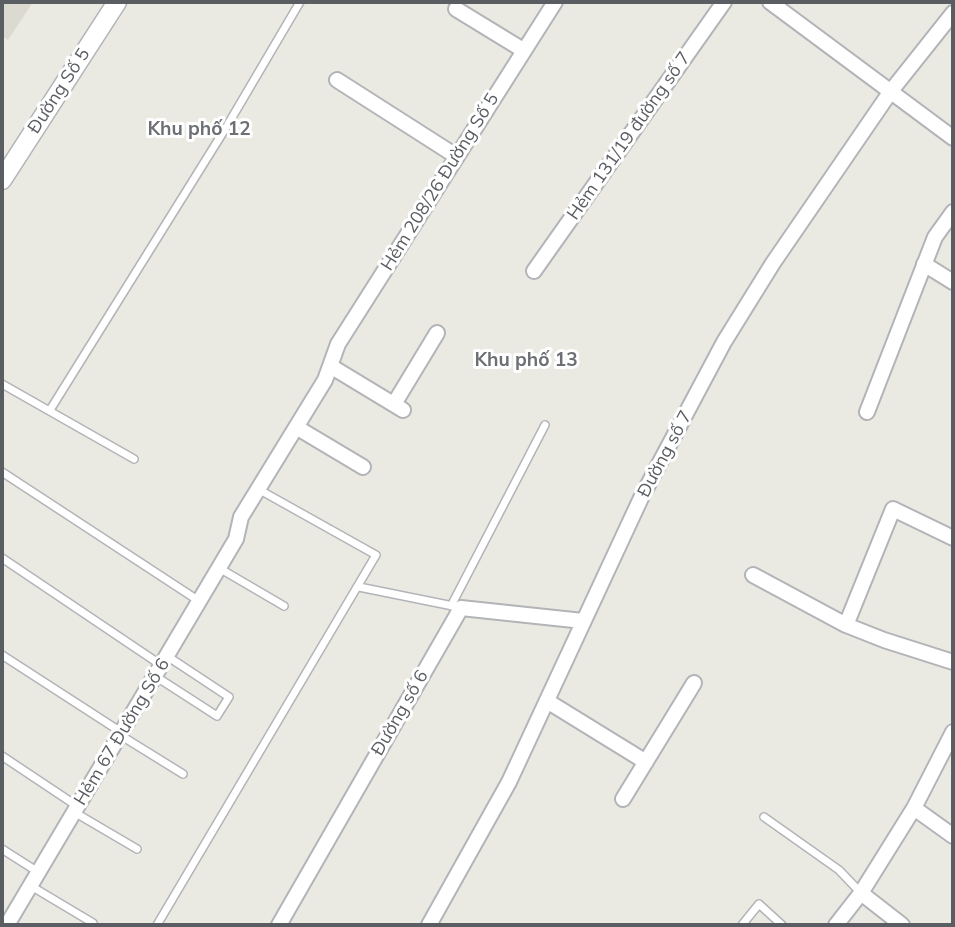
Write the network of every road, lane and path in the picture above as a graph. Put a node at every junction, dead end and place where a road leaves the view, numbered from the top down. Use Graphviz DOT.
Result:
graph roads {
  1 [pos="117,2"];
  2 [pos="300,2"];
  3 [pos="555,2"];
  4 [pos="724,2"];
  5 [pos="770,2"];
  6 [pos="946,2"];
  7 [pos="456,9"];
  8 [pos="953,11"];
  9 [pos="523,50"];
  10 [pos="337,80"];
  11 [pos="891,91"];
  12 [pos="953,138"];
  13 [pos="456,156"];
  14 [pos="2,180"];
  15 [pos="953,212"];
  16 [pos="924,264"];
  17 [pos="534,271"];
  18 [pos="953,282"];
  19 [pos="437,333"];
  20 [pos="332,366"];
  21 [pos="2,384"];
  22 [pos="50,410"];
  23 [pos="867,412"];
  24 [pos="545,425"];
  25 [pos="296,427"];
  26 [pos="134,459"];
  27 [pos="363,467"];
  28 [pos="2,472"];
  29 [pos="258,489"];
  30 [pos="953,538"];
  31 [pos="2,558"];
  32 [pos="219,568"];
  33 [pos="753,575"];
  34 [pos="359,587"];
  35 [pos="200,601"];
  36 [pos="284,606"];
  37 [pos="456,607"];
  38 [pos="583,621"];
  39 [pos="846,625"];
  40 [pos="2,654"];
  41 [pos="953,663"];
  42 [pos="161,666"];
  43 [pos="694,683"];
  44 [pos="547,701"];
  45 [pos="953,732"];
  46 [pos="121,734"];
  47 [pos="2,756"];
  48 [pos="646,762"];
  49 [pos="183,774"];
  50 [pos="623,799"];
  51 [pos="914,808"];
  52 [pos="76,809"];
  53 [pos="764,817"];
  54 [pos="953,836"];
  55 [pos="2,849"];
  56 [pos="137,849"];
  57 [pos="34,879"];
  58 [pos="861,893"];
  59 [pos="93,923"];
  60 [pos="7,925"];
  61 [pos="157,925"];
  62 [pos="279,925"];
  63 [pos="429,925"];
  64 [pos="742,925"];
  65 [pos="782,925"];
  66 [pos="836,925"];
  67 [pos="902,925"];
  1 -- 14 [label="street, Đường Số 5"];
  2 -- 22 [label="lane"];
  3 -- 9 [label="street, Hẻm 208/26 Đường Số 5"];
  4 -- 17 [label="street, Hẻm 131/19 đường số 7"];
  5 -- 11 [label="street"];
  6 -- 8 [label="street"];
  7 -- 9 [label="street"];
  8 -- 11 [label="street, Đường số 7"];
  9 -- 13 [label="street, Hẻm 208/26 Đường Số 5"];
  10 -- 13 [label="street"];
  11 -- 12 [label="street"];
  11 -- 38 [label="street, Đường số 7"];
  13 -- 20 [label="street, Hẻm 208/26 Đường Số 5"];
  15 -- 16 [label="street"];
  16 -- 18 [label="street"];
  16 -- 23 [label="street"];
  19 -- 20 [label="street"];
  20 -- 25 [label="street, Hẻm 208/26 Đường Số 5"];
  21 -- 22 [label="lane"];
  22 -- 26 [label="lane"];
  24 -- 37 [label="lane, Đường số 6"];
  25 -- 27 [label="street"];
  25 -- 29 [label="street, Hẻm 67 Đường Số 6"];
  28 -- 35 [label="lane"];
  29 -- 32 [label="street, Hẻm 67 Đường Số 6"];
  29 -- 34 [label="lane"];
  30 -- 39 [label="street"];
  31 -- 42 [label="lane"];
  32 -- 35 [label="street, Hẻm 67 Đường Số 6"];
  32 -- 36 [label="lane"];
  33 -- 39 [label="street"];
  34 -- 37 [label="lane"];
  34 -- 61 [label="lane"];
  35 -- 42 [label="street, Hẻm 67 Đường Số 6"];
  37 -- 38 [label="street"];
  37 -- 62 [label="street, Đường số 6"];
  38 -- 44 [label="street, Đường số 7"];
  39 -- 41 [label="street"];
  40 -- 46 [label="lane"];
  42 -- 42 [label="lane"];
  42 -- 46 [label="street, Hẻm 67 Đường Số 6"];
  43 -- 48 [label="street"];
  44 -- 48 [label="street"];
  44 -- 63 [label="street, Đường số 7"];
  45 -- 51 [label="street"];
  46 -- 49 [label="lane"];
  46 -- 52 [label="street, Hẻm 67 Đường Số 6"];
  47 -- 52 [label="lane"];
  48 -- 50 [label="street"];
  51 -- 54 [label="street"];
  51 -- 58 [label="street"];
  52 -- 56 [label="lane"];
  52 -- 57 [label="street, Hẻm 67 Đường Số 6"];
  53 -- 58 [label="lane"];
  55 -- 57 [label="lane"];
  57 -- 59 [label="lane"];
  57 -- 60 [label="street, Hẻm 67 Đường Số 6"];
  58 -- 66 [label="street"];
  58 -- 67 [label="street"];
  64 -- 65 [label="lane"];
}
